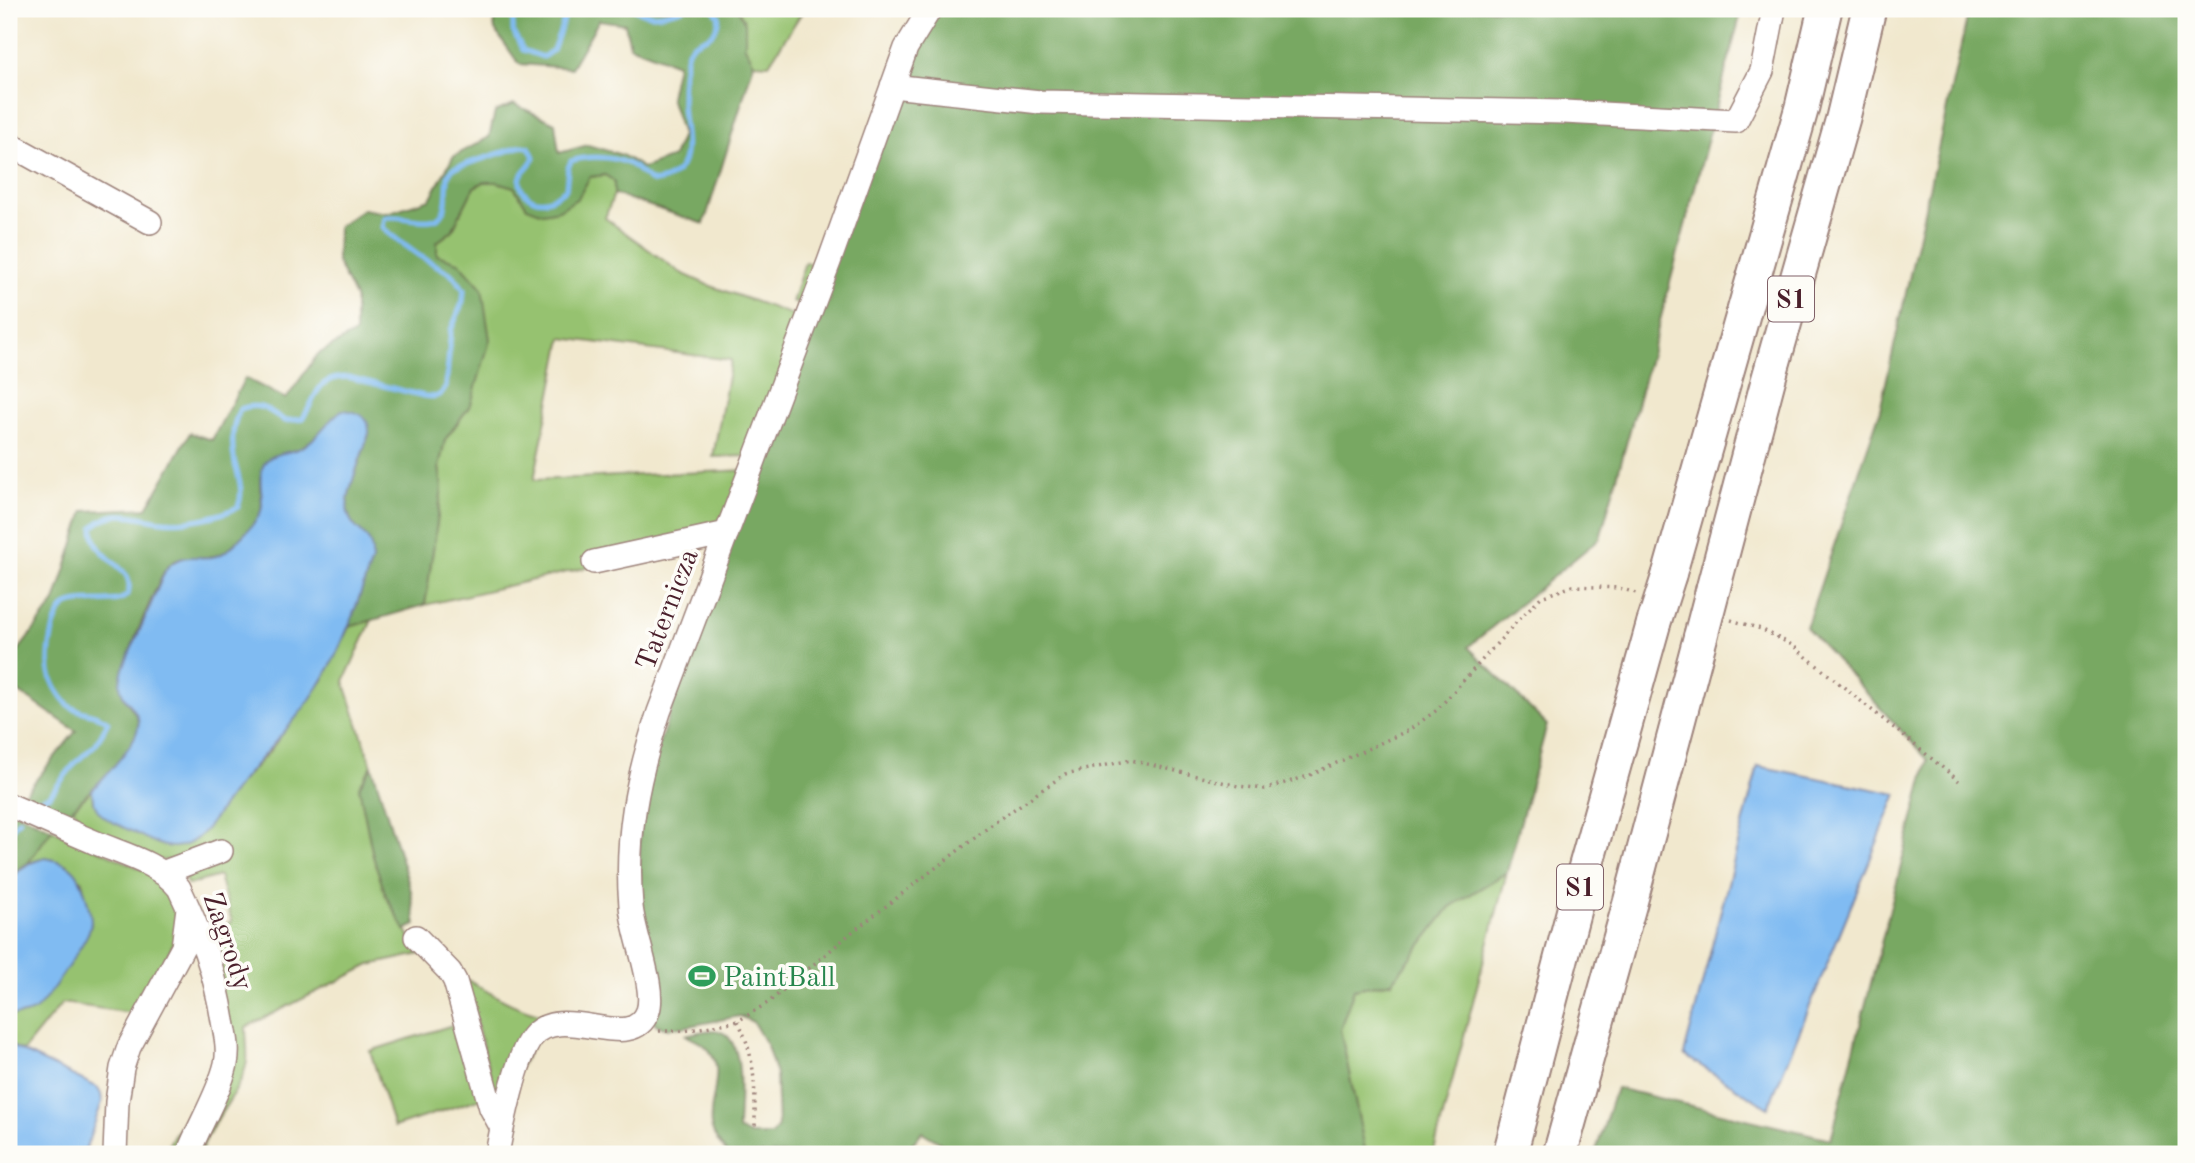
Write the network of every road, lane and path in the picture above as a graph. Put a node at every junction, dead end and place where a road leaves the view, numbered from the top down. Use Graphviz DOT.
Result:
graph roads {
  1 [pos="930,9"];
  2 [pos="1774,9"];
  3 [pos="1825,9"];
  4 [pos="1869,9"];
  5 [pos="892,86"];
  6 [pos="9,144"];
  7 [pos="150,222"];
  8 [pos="727,533"];
  9 [pos="594,562"];
  10 [pos="1339,762"];
  11 [pos="9,805"];
  12 [pos="221,851"];
  13 [pos="162,873"];
  14 [pos="188,908"];
  15 [pos="416,937"];
  16 [pos="738,1021"];
  17 [pos="641,1022"];
  18 [pos="755,1127"];
  19 [pos="502,1128"];
  20 [pos="114,1154"];
  21 [pos="188,1154"];
  22 [pos="497,1154"];
  23 [pos="1510,1154"];
  24 [pos="1560,1154"];
  1 -- 5 [label="street, Taternicza"];
  2 -- 5 [label="street"];
  3 -- 23 [label="highway, S1, bridge"];
  4 -- 24 [label="highway, S1, bridge"];
  5 -- 8 [label="street, Taternicza"];
  6 -- 7 [label="street"];
  8 -- 9 [label="street"];
  8 -- 17 [label="street, Taternicza"];
  10 -- 16 [label="path"];
  11 -- 13 [label="street, Zagrody"];
  12 -- 13 [label="street"];
  13 -- 14 [label="street, Zagrody"];
  14 -- 20 [label="street"];
  14 -- 21 [label="street, Zagrody"];
  15 -- 19 [label="street"];
  16 -- 17 [label="path"];
  16 -- 18 [label="path"];
  17 -- 19 [label="street"];
  19 -- 22 [label="street"];
}
